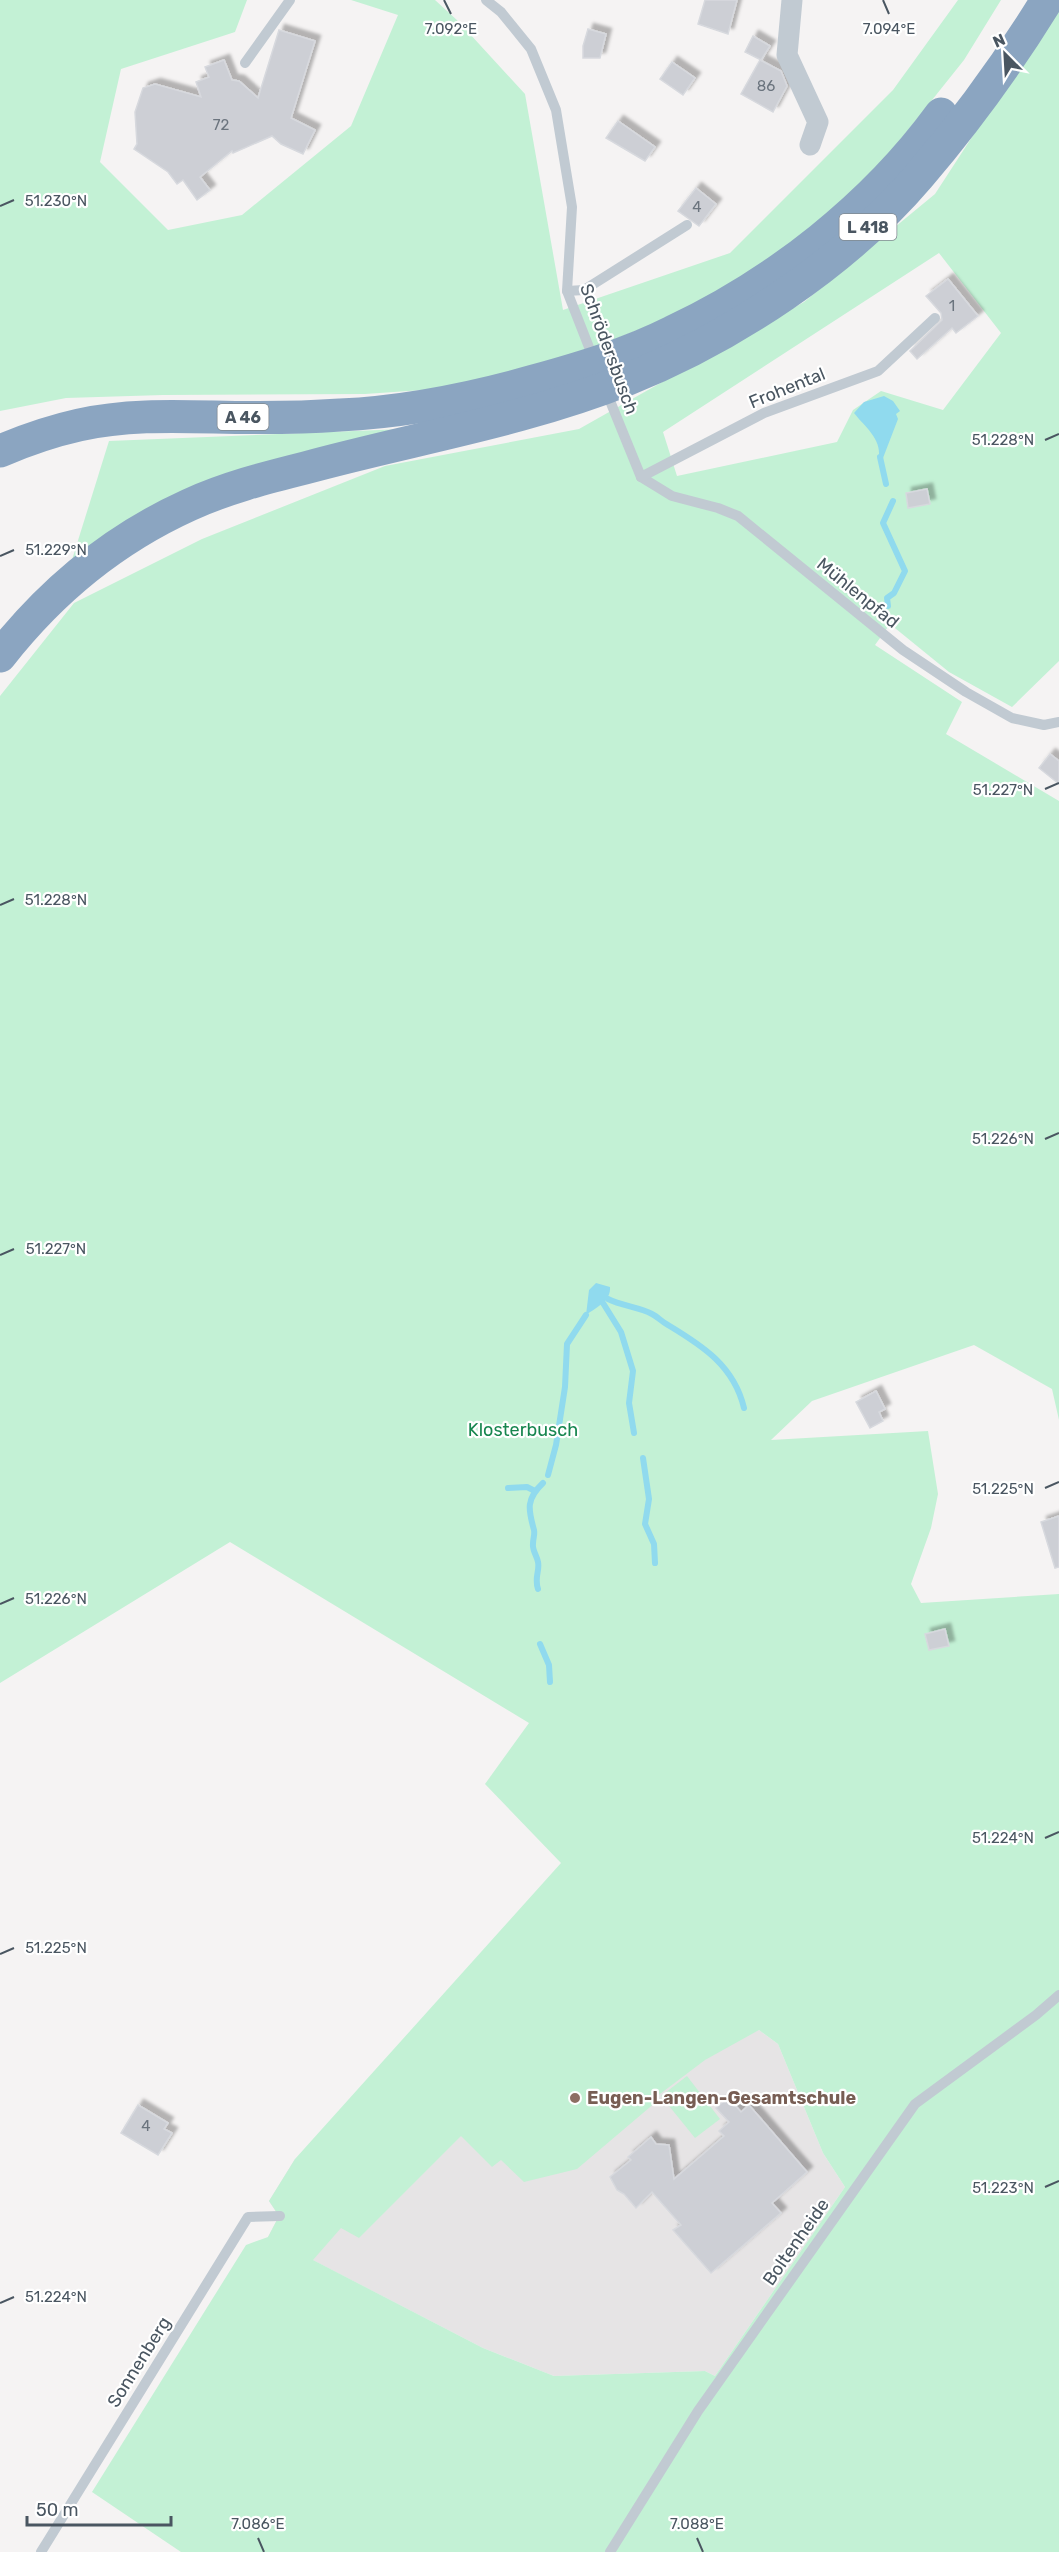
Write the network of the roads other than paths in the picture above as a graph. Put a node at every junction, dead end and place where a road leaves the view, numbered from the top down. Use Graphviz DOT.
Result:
graph roads {
  1 [pos="290,0"];
  2 [pos="486,0"];
  3 [pos="792,0"];
  4 [pos="1020,0"];
  5 [pos="1047,0"];
  6 [pos="245,63"];
  7 [pos="810,145"];
  8 [pos="687,225"];
  9 [pos="567,291"];
  10 [pos="936,318"];
  11 [pos="491,408"];
  12 [pos="0,451"];
  13 [pos="641,477"];
  14 [pos="0,656"];
  15 [pos="1059,722"];
  16 [pos="1059,1995"];
  17 [pos="279,2216"];
  18 [pos="41,2552"];
  19 [pos="610,2552"];
  1 -- 6 [label="lane"];
  2 -- 9 [label="lane, Schrödersbusch"];
  3 -- 7 [label="street"];
  4 -- 11 [label="highway, L 418"];
  5 -- 11 [label="highway, L 418"];
  8 -- 9 [label="lane"];
  9 -- 13 [label="lane, Schrödersbusch"];
  10 -- 13 [label="lane, Frohental"];
  11 -- 12 [label="highway, A 46"];
  11 -- 14 [label="highway"];
  13 -- 15 [label="lane, Mühlenpfad"];
  16 -- 19 [label="lane, Boltenheide"];
  17 -- 18 [label="lane, Sonnenberg"];
}
